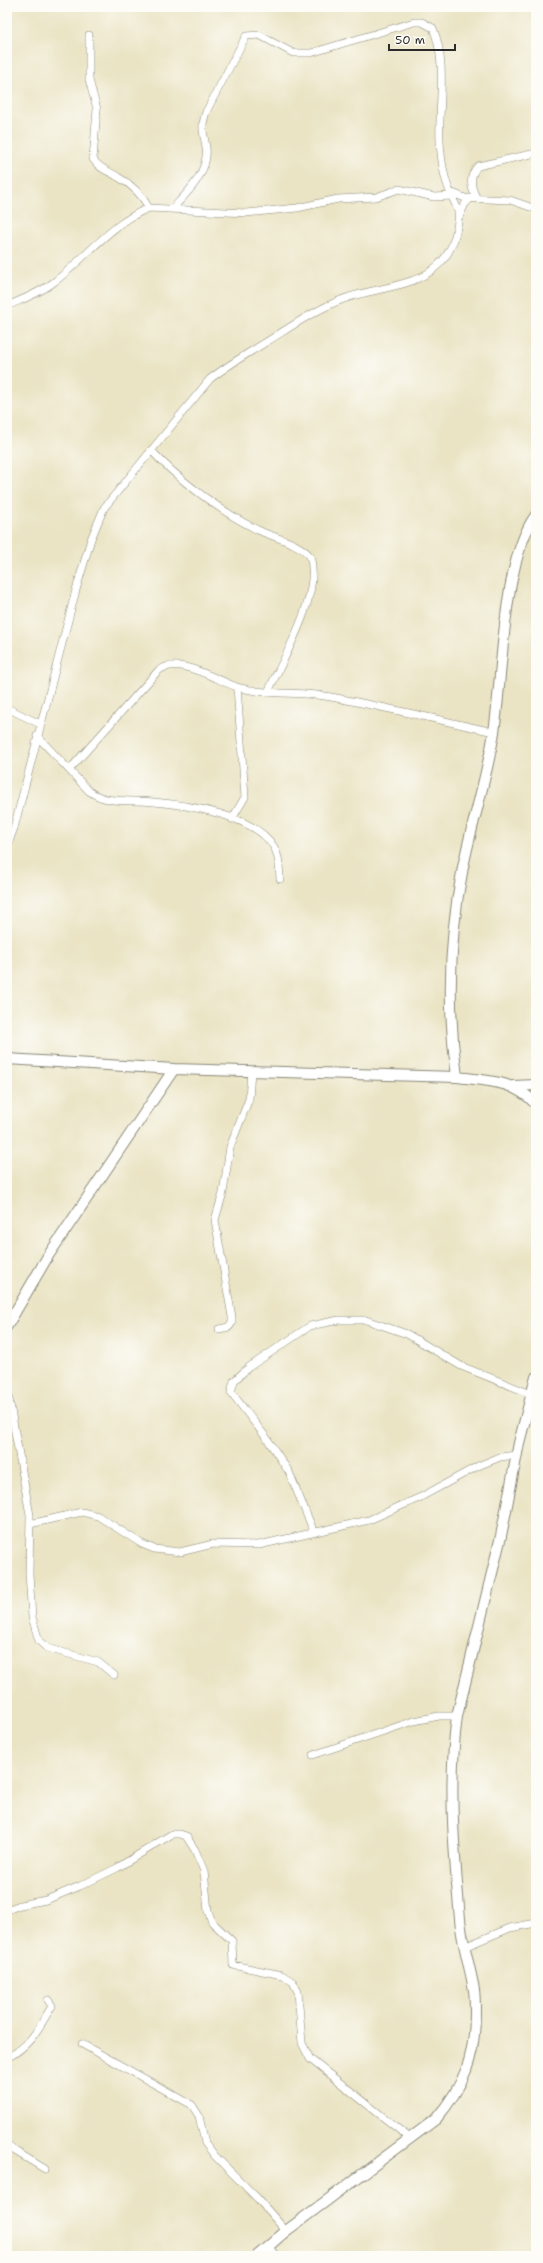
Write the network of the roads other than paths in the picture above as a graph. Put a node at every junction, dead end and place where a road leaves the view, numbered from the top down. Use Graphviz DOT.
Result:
graph roads {
  1 [pos="89,35"];
  2 [pos="536,153"];
  3 [pos="451,194"];
  4 [pos="474,198"];
  5 [pos="149,208"];
  6 [pos="173,208"];
  7 [pos="536,209"];
  8 [pos="459,219"];
  9 [pos="7,306"];
  10 [pos="151,450"];
  11 [pos="536,515"];
  12 [pos="238,687"];
  13 [pos="268,692"];
  14 [pos="7,708"];
  15 [pos="40,724"];
  16 [pos="494,732"];
  17 [pos="37,736"];
  18 [pos="70,769"];
  19 [pos="232,819"];
  20 [pos="7,847"];
  21 [pos="280,879"];
  22 [pos="7,1059"];
  23 [pos="174,1069"];
  24 [pos="251,1071"];
  25 [pos="457,1078"];
  26 [pos="536,1085"];
  27 [pos="513,1086"];
  28 [pos="536,1104"];
  29 [pos="7,1326"];
  30 [pos="219,1329"];
  31 [pos="536,1377"];
  32 [pos="7,1388"];
  33 [pos="531,1394"];
  34 [pos="517,1455"];
  35 [pos="30,1524"];
  36 [pos="314,1532"];
  37 [pos="114,1675"];
  38 [pos="457,1716"];
  39 [pos="313,1755"];
  40 [pos="7,1910"];
  41 [pos="536,1923"];
  42 [pos="464,1947"];
  43 [pos="48,2000"];
  44 [pos="82,2044"];
  45 [pos="7,2058"];
  46 [pos="411,2139"];
  47 [pos="7,2144"];
  48 [pos="45,2169"];
  49 [pos="286,2231"];
  50 [pos="268,2247"];
  51 [pos="257,2256"];
  52 [pos="278,2256"];
  1 -- 5 [label="street"];
  2 -- 4 [label="street"];
  3 -- 4 [label="street"];
  3 -- 6 [label="street"];
  3 -- 6 [label="street"];
  3 -- 8 [label="street"];
  4 -- 7 [label="street"];
  4 -- 8 [label="street"];
  5 -- 6 [label="street"];
  5 -- 9 [label="street"];
  8 -- 10 [label="street"];
  10 -- 13 [label="street"];
  10 -- 15 [label="street"];
  11 -- 16 [label="main road"];
  12 -- 13 [label="street"];
  12 -- 18 [label="street"];
  12 -- 19 [label="street"];
  13 -- 16 [label="street"];
  14 -- 15 [label="street"];
  15 -- 17 [label="street"];
  16 -- 25 [label="main road"];
  17 -- 18 [label="street"];
  17 -- 20 [label="street"];
  18 -- 19 [label="street"];
  19 -- 21 [label="street"];
  22 -- 23 [label="main road"];
  23 -- 24 [label="main road"];
  23 -- 29 [label="main road"];
  24 -- 25 [label="main road"];
  24 -- 30 [label="street"];
  25 -- 27 [label="main road"];
  26 -- 27 [label="main road"];
  27 -- 28 [label="main road"];
  31 -- 33 [label="main road"];
  32 -- 35 [label="street"];
  33 -- 34 [label="main road"];
  33 -- 36 [label="street"];
  34 -- 36 [label="street"];
  34 -- 38 [label="main road"];
  35 -- 36 [label="street"];
  35 -- 37 [label="street"];
  38 -- 39 [label="street"];
  38 -- 42 [label="main road"];
  40 -- 46 [label="street"];
  41 -- 42 [label="street"];
  42 -- 46 [label="main road"];
  43 -- 45 [label="street"];
  44 -- 49 [label="street"];
  46 -- 49 [label="main road"];
  47 -- 48 [label="street"];
  49 -- 50 [label="main road"];
  50 -- 51 [label="main road"];
  50 -- 52 [label="street"];
}
